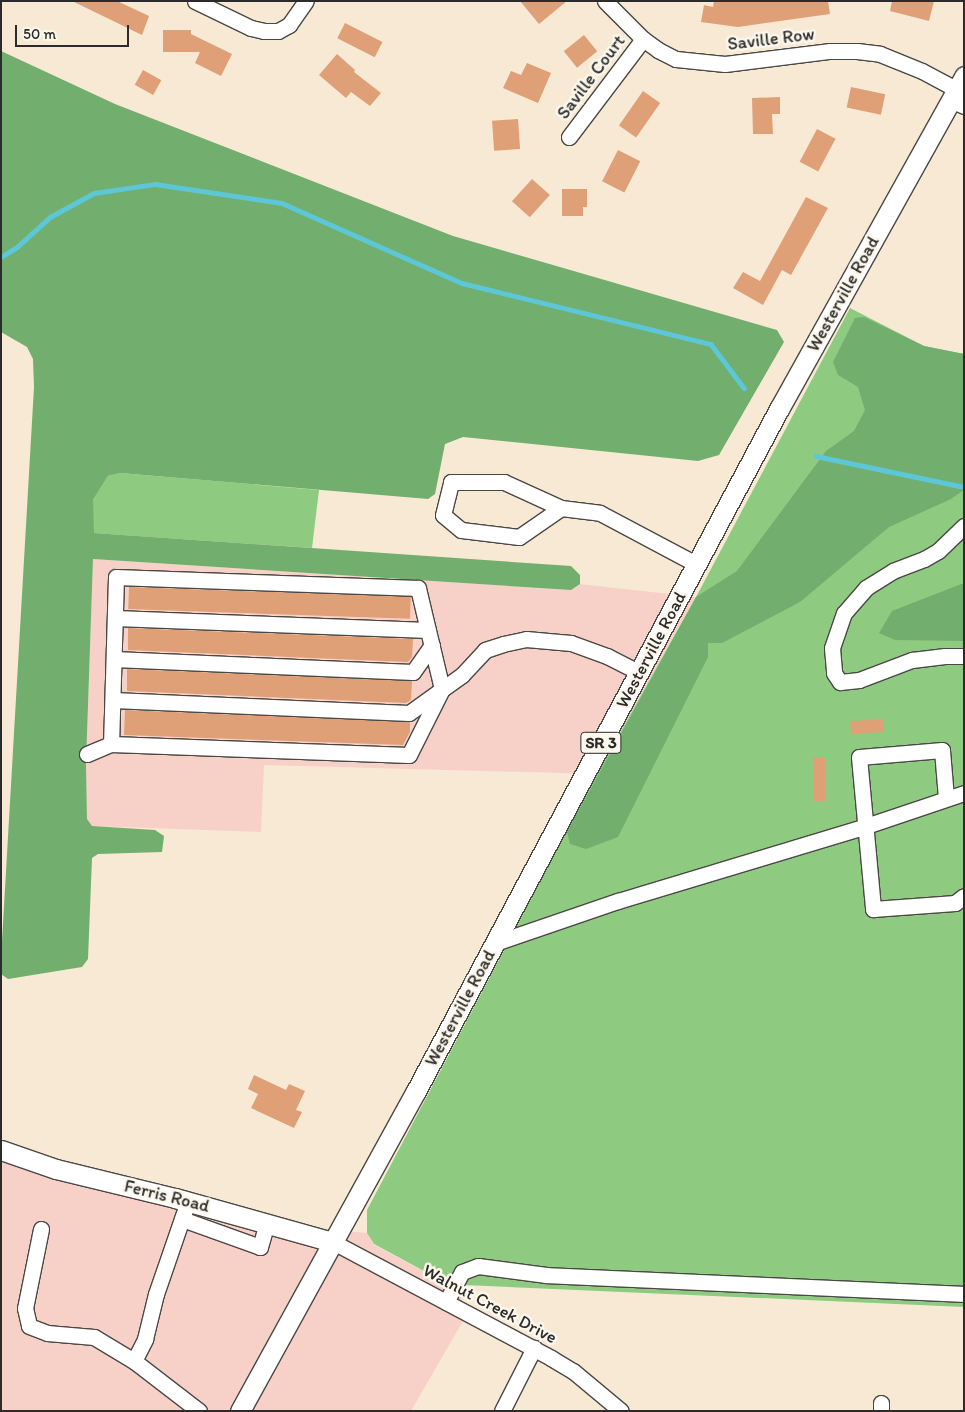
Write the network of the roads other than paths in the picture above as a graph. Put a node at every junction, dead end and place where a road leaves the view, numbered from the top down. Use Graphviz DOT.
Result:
graph roads {
  1 [pos="195,1"];
  2 [pos="306,1"];
  3 [pos="604,1"];
  4 [pos="643,39"];
  5 [pos="958,93"];
  6 [pos="569,137"];
  7 [pos="561,508"];
  8 [pos="964,526"];
  9 [pos="696,564"];
  10 [pos="115,618"];
  11 [pos="430,637"];
  12 [pos="964,656"];
  13 [pos="114,659"];
  14 [pos="639,672"];
  15 [pos="442,689"];
  16 [pos="113,700"];
  17 [pos="111,744"];
  18 [pos="87,754"];
  19 [pos="964,793"];
  20 [pos="946,798"];
  21 [pos="866,826"];
  22 [pos="964,896"];
  23 [pos="495,943"];
  24 [pos="1,1150"];
  25 [pos="185,1210"];
  26 [pos="41,1229"];
  27 [pos="333,1242"];
  28 [pos="964,1294"];
  29 [pos="446,1302"];
  30 [pos="534,1348"];
  31 [pos="134,1361"];
  32 [pos="200,1411"];
  33 [pos="240,1411"];
  34 [pos="502,1411"];
  35 [pos="621,1411"];
  1 -- 2 [label="street"];
  3 -- 4 [label="street, Saville Row"];
  4 -- 5 [label="street, Saville Row"];
  4 -- 6 [label="street, Saville Court"];
  5 -- 9 [label="main road, Westerville Road / SR 3"];
  7 -- 7 [label="street"];
  7 -- 9 [label="street"];
  8 -- 12 [label="street"];
  9 -- 14 [label="main road, Westerville Road / SR 3"];
  10 -- 11 [label="street"];
  10 -- 11 [label="street"];
  10 -- 13 [label="street"];
  11 -- 13 [label="street"];
  11 -- 15 [label="street"];
  13 -- 16 [label="street"];
  14 -- 15 [label="street"];
  14 -- 23 [label="main road, Westerville Road / SR 3"];
  15 -- 16 [label="street"];
  15 -- 17 [label="street"];
  16 -- 17 [label="street"];
  17 -- 18 [label="street"];
  19 -- 20 [label="street"];
  20 -- 21 [label="street"];
  20 -- 21 [label="street"];
  21 -- 22 [label="street"];
  21 -- 23 [label="street"];
  23 -- 27 [label="main road, Westerville Road / SR 3"];
  24 -- 25 [label="main road, Ferris Road"];
  25 -- 27 [label="main road, Ferris Road"];
  25 -- 31 [label="street"];
  26 -- 31 [label="street"];
  27 -- 29 [label="street, Walnut Creek Drive"];
  27 -- 33 [label="main road, Westerville Road / SR 3"];
  28 -- 29 [label="street"];
  29 -- 30 [label="street, Walnut Creek Drive"];
  30 -- 34 [label="street"];
  30 -- 35 [label="street, Walnut Creek Drive"];
  31 -- 32 [label="street"];
}
